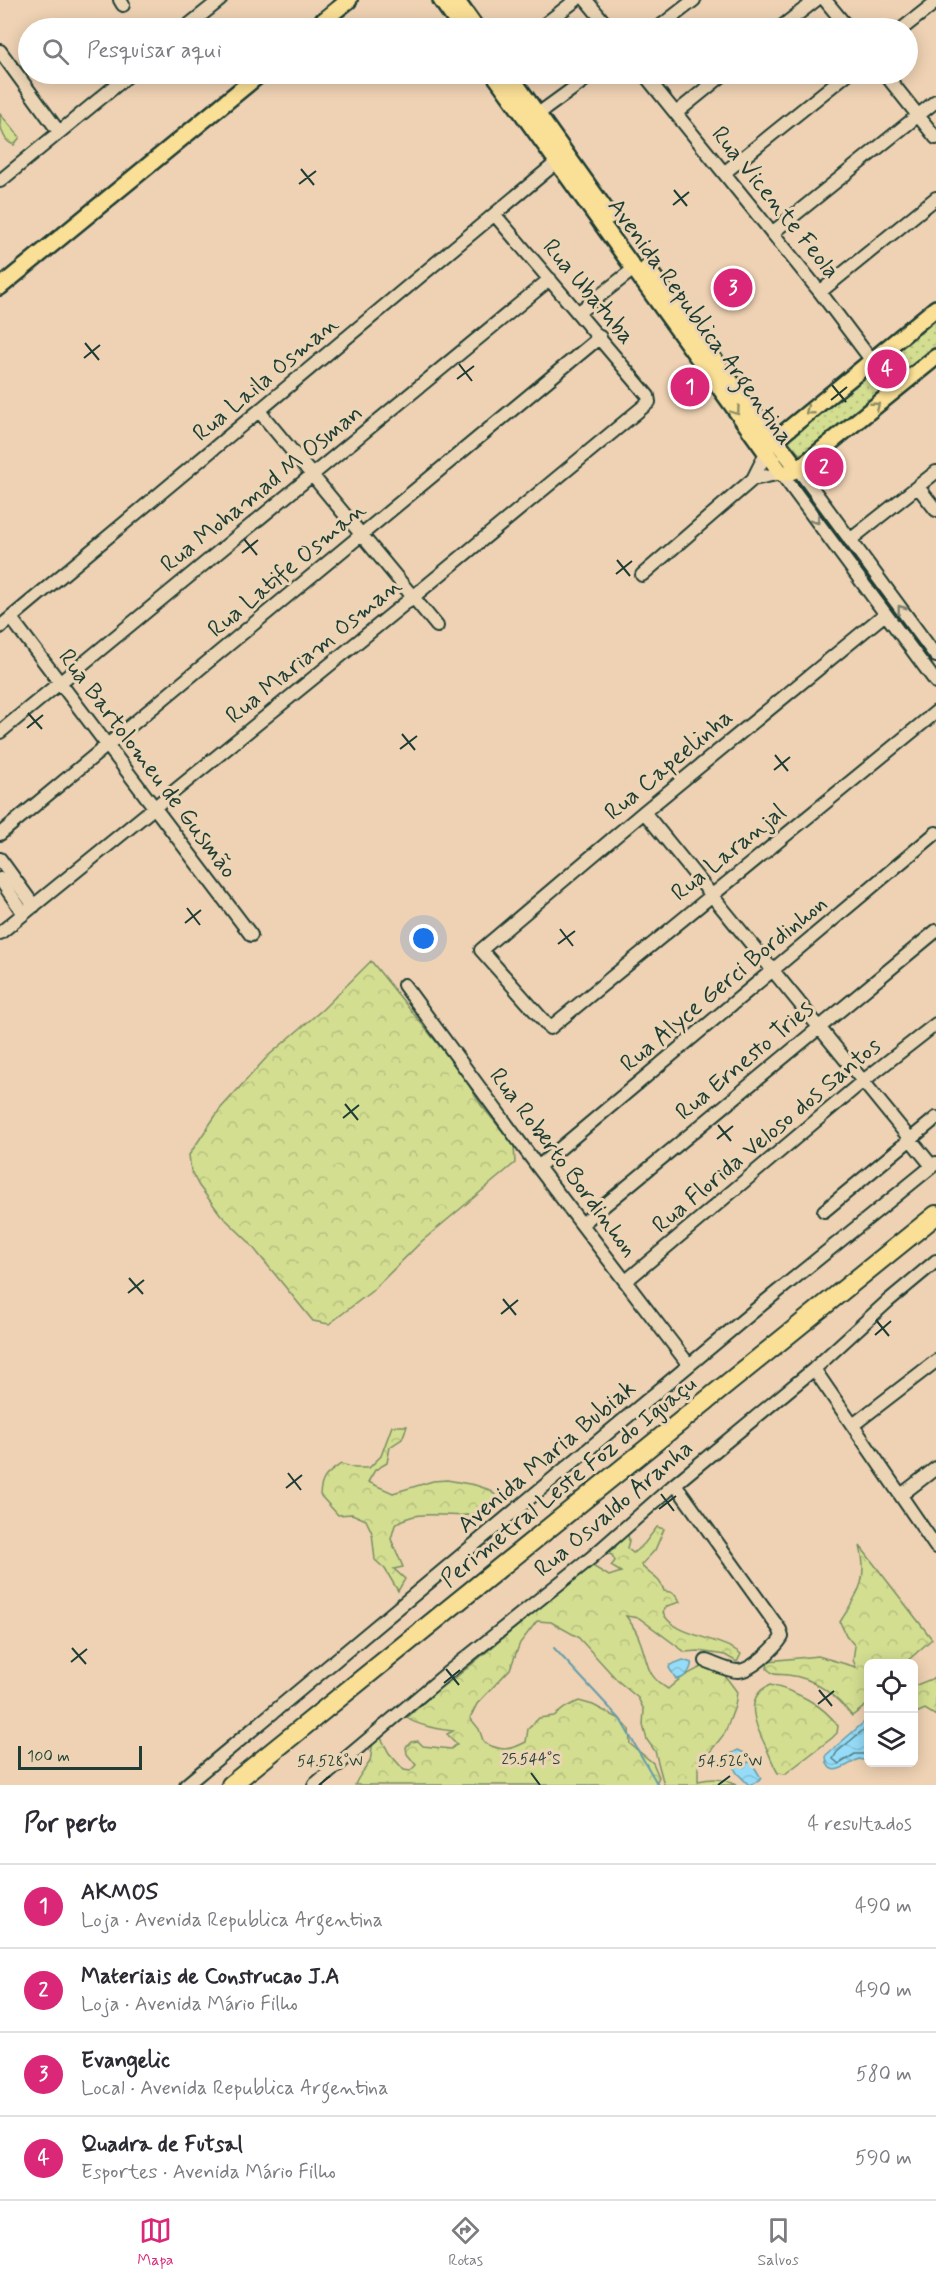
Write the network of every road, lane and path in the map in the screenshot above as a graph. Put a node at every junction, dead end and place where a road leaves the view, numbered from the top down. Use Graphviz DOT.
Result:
graph roads {
  1 [pos="220,0"];
  2 [pos="349,0"];
  3 [pos="441,0"];
  4 [pos="456,0"];
  5 [pos="576,0"];
  6 [pos="586,0"];
  7 [pos="694,0"];
  8 [pos="816,0"];
  9 [pos="825,0"];
  10 [pos="936,2"];
  11 [pos="198,18"];
  12 [pos="326,18"];
  13 [pos="454,18"];
  14 [pos="469,18"];
  15 [pos="553,18"];
  16 [pos="601,18"];
  17 [pos="671,18"];
  18 [pos="793,18"];
  19 [pos="840,18"];
  20 [pos="916,18"];
  21 [pos="0,51"];
  22 [pos="18,76"];
  23 [pos="24,84"];
  24 [pos="118,84"];
  25 [pos="248,84"];
  26 [pos="503,84"];
  27 [pos="514,84"];
  28 [pos="578,84"];
  29 [pos="653,84"];
  30 [pos="712,84"];
  31 [pos="835,84"];
  32 [pos="893,84"];
  33 [pos="936,101"];
  34 [pos="676,113"];
  35 [pos="531,115"];
  36 [pos="918,115"];
  37 [pos="59,132"];
  38 [pos="936,138"];
  39 [pos="562,158"];
  40 [pos="724,173"];
  41 [pos="0,181"];
  42 [pos="936,198"];
  43 [pos="495,215"];
  44 [pos="772,233"];
  45 [pos="635,268"];
  46 [pos="550,279"];
  47 [pos="0,287"];
  48 [pos="820,292"];
  49 [pos="936,308"];
  50 [pos="579,312"];
  51 [pos="600,337"];
  52 [pos="936,357"];
  53 [pos="872,361"];
  54 [pos="648,396"];
  55 [pos="259,411"];
  56 [pos="775,439"];
  57 [pos="766,453"];
  58 [pos="798,469"];
  59 [pos="936,472"];
  60 [pos="781,473"];
  61 [pos="312,475"];
  62 [pos="753,479"];
  63 [pos="918,487"];
  64 [pos="936,510"];
  65 [pos="362,535"];
  66 [pos="850,540"];
  67 [pos="642,575"];
  68 [pos="413,597"];
  69 [pos="885,614"];
  70 [pos="11,618"];
  71 [pos="437,626"];
  72 [pos="0,627"];
  73 [pos="936,656"];
  74 [pos="936,682"];
  75 [pos="59,683"];
  76 [pos="936,712"];
  77 [pos="0,732"];
  78 [pos="106,746"];
  79 [pos="153,809"];
  80 [pos="644,812"];
  81 [pos="936,833"];
  82 [pos="0,834"];
  83 [pos="0,859"];
  84 [pos="0,879"];
  85 [pos="711,895"];
  86 [pos="29,910"];
  87 [pos="936,931"];
  88 [pos="0,933"];
  89 [pos="250,936"];
  90 [pos="773,971"];
  91 [pos="404,985"];
  92 [pos="936,1024"];
  93 [pos="820,1026"];
  94 [pos="550,1028"];
  95 [pos="864,1081"];
  96 [pos="936,1118"];
  97 [pos="911,1139"];
  98 [pos="934,1165"];
  99 [pos="538,1167"];
  100 [pos="824,1211"];
  101 [pos="936,1215"];
  102 [pos="582,1224"];
  103 [pos="936,1261"];
  104 [pos="626,1281"];
  105 [pos="936,1361"];
  106 [pos="689,1365"];
  107 [pos="814,1369"];
  108 [pos="853,1425"];
  109 [pos="936,1468"];
  110 [pos="675,1484"];
  111 [pos="901,1495"];
  112 [pos="936,1547"];
  113 [pos="706,1661"];
  114 [pos="186,1785"];
  115 [pos="231,1785"];
  116 [pos="314,1785"];
  1 -- 11 [label="street"];
  2 -- 12 [label="main road"];
  3 -- 13 [label="main road"];
  4 -- 14 [label="main road"];
  5 -- 15 [label="street"];
  6 -- 16 [label="street"];
  7 -- 17 [label="street"];
  8 -- 18 [label="street"];
  9 -- 19 [label="street"];
  10 -- 20 [label="street"];
  21 -- 22 [label="street"];
  23 -- 37 [label="street"];
  24 -- 37 [label="street"];
  25 -- 47 [label="main road"];
  26 -- 35 [label="main road, Avenida Republica Argentina"];
  27 -- 35 [label="main road, Avenida Republica Argentina"];
  28 -- 35 [label="street"];
  29 -- 34 [label="street, Rua Vicente Feola"];
  30 -- 34 [label="street"];
  31 -- 40 [label="street"];
  32 -- 36 [label="street"];
  33 -- 36 [label="street"];
  34 -- 40 [label="street, Rua Vicente Feola"];
  35 -- 39 [label="main road, Avenida Republica Argentina"];
  36 -- 38 [label="street"];
  36 -- 44 [label="street"];
  37 -- 41 [label="street"];
  39 -- 43 [label="street, Rua Laila Osman"];
  39 -- 45 [label="main road, Avenida Republica Argentina"];
  39 -- 56 [label="main road, Avenida Republica Argentina"];
  40 -- 44 [label="street, Rua Vicente Feola"];
  42 -- 48 [label="street"];
  43 -- 46 [label="street, Rua Ubatuba"];
  43 -- 55 [label="street, Rua Laila Osman"];
  44 -- 48 [label="street, Rua Vicente Feola"];
  45 -- 50 [label="street"];
  45 -- 57 [label="main road, Avenida Republica Argentina, one-way"];
  46 -- 50 [label="street, Rua Ubatuba"];
  46 -- 61 [label="street, Rua Mohamad M Osman"];
  48 -- 53 [label="street, Rua Vicente Feola"];
  49 -- 53 [label="main road"];
  50 -- 51 [label="street, Rua Ubatuba"];
  51 -- 54 [label="street, Rua Ubatuba"];
  51 -- 65 [label="street, Rua Latife Osman"];
  58 -- 52 [label="main road, one-way"];
  53 -- 56 [label="main road, one-way"];
  54 -- 68 [label="street, Rua Mariam Osman"];
  55 -- 61 [label="street"];
  55 -- 70 [label="street, Rua Laila Osman"];
  56 -- 57 [label="main road"];
  56 -- 58 [label="main road, Avenida Republica Argentina"];
  57 -- 60 [label="main road, Avenida Republica Argentina"];
  57 -- 62 [label="street"];
  58 -- 60 [label="main road"];
  58 -- 66 [label="street, Avenida Republica Argentina"];
  59 -- 63 [label="street"];
  60 -- 62 [label="street"];
  60 -- 69 [label="street, Avenida Republica Argentina, one-way"];
  61 -- 65 [label="street"];
  61 -- 75 [label="street, Rua Mohamad M Osman"];
  62 -- 67 [label="street"];
  63 -- 64 [label="street"];
  63 -- 66 [label="street"];
  65 -- 68 [label="street"];
  65 -- 78 [label="street, Rua Latife Osman"];
  73 -- 66 [label="street, Avenida Republica Argentina, one-way"];
  68 -- 71 [label="street"];
  68 -- 79 [label="street, Rua Mariam Osman"];
  69 -- 74 [label="street, Avenida Republica Argentina"];
  69 -- 80 [label="street, Rua Capeelinha"];
  70 -- 72 [label="street, Rua Laila Osman"];
  70 -- 75 [label="street, Rua Bartolomeu de Gusmão"];
  75 -- 77 [label="street, Rua Mohamad M Osman"];
  75 -- 78 [label="street, Rua Bartolomeu de Gusmão"];
  76 -- 85 [label="street, Rua Laranjal"];
  78 -- 79 [label="street, Rua Bartolomeu de Gusmão"];
  78 -- 82 [label="street, Rua Latife Osman"];
  79 -- 86 [label="street, Rua Mariam Osman"];
  79 -- 89 [label="street, Rua Bartolomeu de Gusmão"];
  80 -- 85 [label="street"];
  80 -- 94 [label="street, Rua Capeelinha"];
  81 -- 90 [label="street, Rua Alyce Gerci Bordinhon"];
  83 -- 86 [label="street"];
  84 -- 86 [label="street"];
  85 -- 90 [label="street"];
  85 -- 94 [label="street, Rua Laranjal"];
  86 -- 88 [label="street, Rua Mariam Osman"];
  87 -- 93 [label="street, Rua Ernesto Tries"];
  90 -- 93 [label="street"];
  90 -- 99 [label="street, Rua Alyce Gerci Bordinhon"];
  91 -- 99 [label="street, Rua Roberto Bordinhon"];
  92 -- 95 [label="street, Rua Florida Veloso dos Santos"];
  93 -- 95 [label="street"];
  93 -- 102 [label="street, Rua Ernesto Tries"];
  95 -- 97 [label="street"];
  95 -- 104 [label="street, Rua Florida Veloso dos Santos"];
  96 -- 97 [label="street"];
  97 -- 98 [label="street"];
  97 -- 100 [label="street"];
  98 -- 106 [label="street, Avenida Maria Bubiak"];
  99 -- 102 [label="street, Rua Roberto Bordinhon"];
  101 -- 115 [label="highway, Perimetral Leste Foz do Iguaçu"];
  102 -- 104 [label="street, Rua Roberto Bordinhon"];
  103 -- 107 [label="street, Rua Osvaldo Aranha"];
  104 -- 106 [label="street, Rua Roberto Bordinhon"];
  105 -- 108 [label="street"];
  106 -- 114 [label="street, Avenida Maria Bubiak"];
  107 -- 108 [label="street"];
  107 -- 110 [label="street, Rua Osvaldo Aranha"];
  108 -- 111 [label="street"];
  109 -- 111 [label="street"];
  110 -- 113 [label="street"];
  110 -- 116 [label="street, Rua Osvaldo Aranha"];
  111 -- 112 [label="street"];
}
